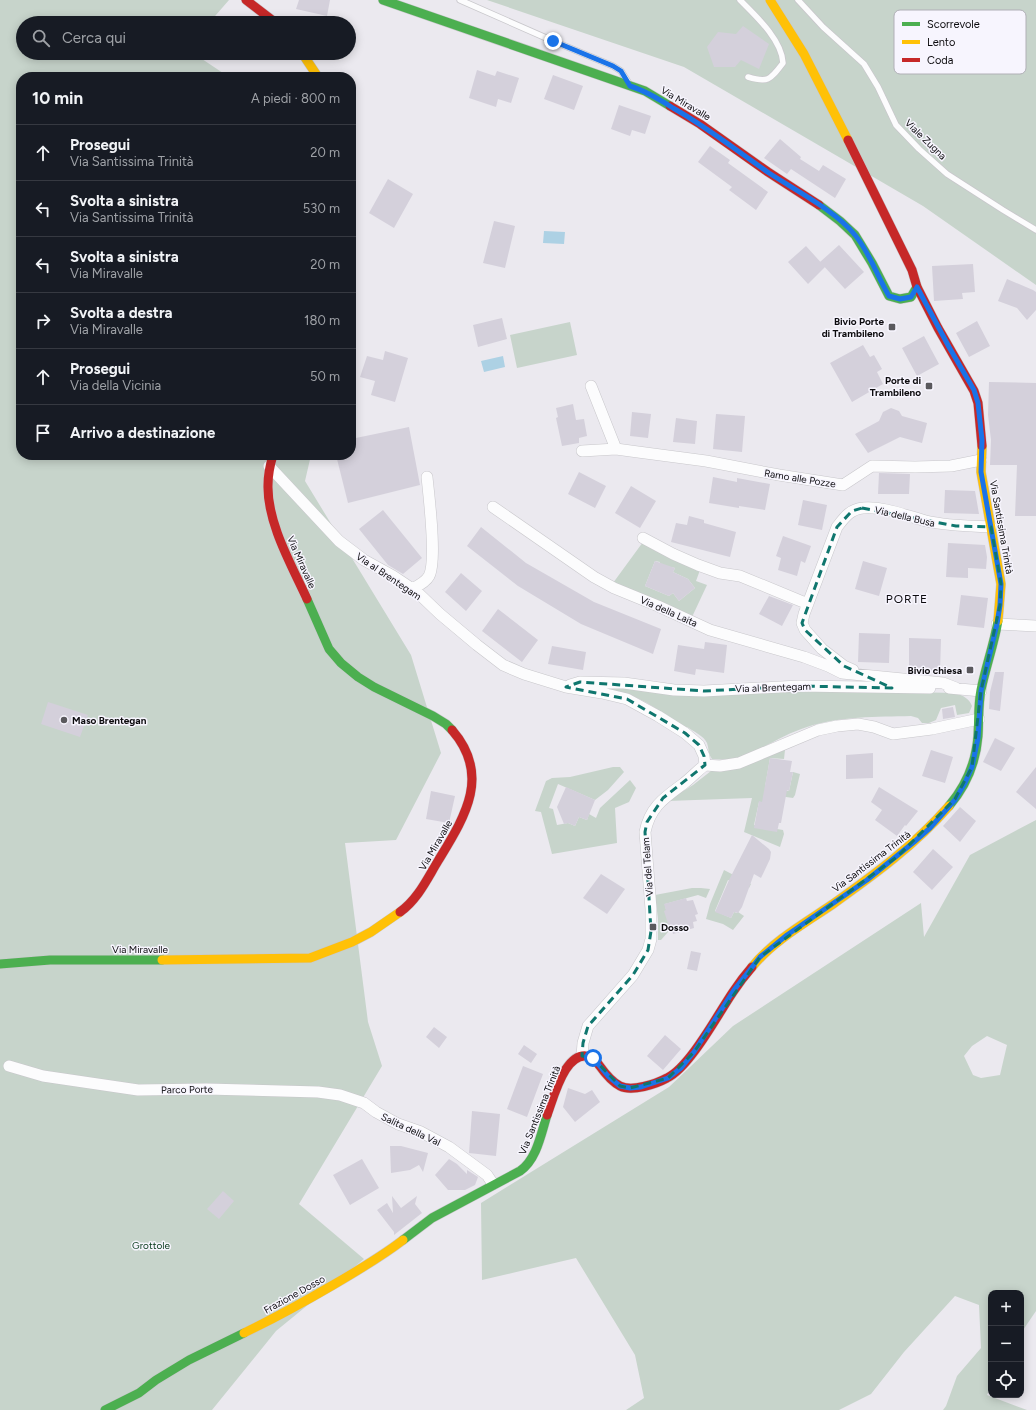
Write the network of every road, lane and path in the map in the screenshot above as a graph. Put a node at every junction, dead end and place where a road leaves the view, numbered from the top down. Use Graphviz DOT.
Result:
graph roads {
  1 [pos="246,0"];
  2 [pos="383,0"];
  3 [pos="460,0"];
  4 [pos="740,0"];
  5 [pos="770,0"];
  6 [pos="798,0"];
  7 [pos="267,16"];
  8 [pos="307,60"];
  9 [pos="315,72"];
  10 [pos="748,77"];
  11 [pos="630,86"];
  12 [pos="1036,230"];
  13 [pos="917,287"];
  14 [pos="591,386"];
  15 [pos="616,449"];
  16 [pos="582,451"];
  17 [pos="271,460"];
  18 [pos="981,460"];
  19 [pos="269,466"];
  20 [pos="427,477"];
  21 [pos="493,507"];
  22 [pos="991,527"];
  23 [pos="643,538"];
  24 [pos="412,589"];
  25 [pos="808,604"];
  26 [pos="997,624"];
  27 [pos="1036,626"];
  28 [pos="863,674"];
  29 [pos="566,687"];
  30 [pos="956,688"];
  31 [pos="981,691"];
  32 [pos="979,719"];
  33 [pos="704,765"];
  34 [pos="0,964"];
  35 [pos="582,1056"];
  36 [pos="9,1066"];
  37 [pos="364,1104"];
  38 [pos="490,1186"];
  39 [pos="105,1410"];
  1 -- 7 [label="street"];
  2 -- 11 [label="street, Via Miravalle"];
  3 -- 11 [label="lane"];
  4 -- 10 [label="lane"];
  5 -- 13 [label="street"];
  6 -- 12 [label="lane, Viale Zugna"];
  8 -- 9 [label="street"];
  11 -- 13 [label="street, Via Miravalle"];
  13 -- 18 [label="street, Via Santissima Trinità"];
  14 -- 15 [label="street"];
  15 -- 16 [label="street, Ramo alle Pozze"];
  15 -- 18 [label="street, Ramo alle Pozze"];
  17 -- 19 [label="street, Via Miravalle"];
  18 -- 22 [label="street, Via Santissima Trinità"];
  19 -- 24 [label="street, Via al Brentegam"];
  19 -- 34 [label="street, Via Miravalle"];
  20 -- 24 [label="street"];
  21 -- 28 [label="street, Via della Laita"];
  22 -- 25 [label="street, Via della Busa"];
  22 -- 26 [label="street, Via Santissima Trinità"];
  23 -- 25 [label="street"];
  24 -- 29 [label="street, Via al Brentegam"];
  25 -- 28 [label="street, Via della Busa"];
  26 -- 27 [label="street"];
  26 -- 31 [label="street, Via Santissima Trinità"];
  28 -- 30 [label="street"];
  29 -- 30 [label="street, Via al Brentegam"];
  29 -- 33 [label="street, Via al Brentegam"];
  30 -- 31 [label="street, Via al Brentegam"];
  31 -- 32 [label="street, Via Santissima Trinità"];
  32 -- 33 [label="street"];
  32 -- 35 [label="street, Via Santissima Trinità"];
  33 -- 35 [label="street, Via del Telam"];
  35 -- 38 [label="street, Via Santissima Trinità"];
  36 -- 37 [label="street, Parco Porte"];
  37 -- 38 [label="street, Salita della Val"];
  38 -- 39 [label="street, Frazione Dosso"];
}
